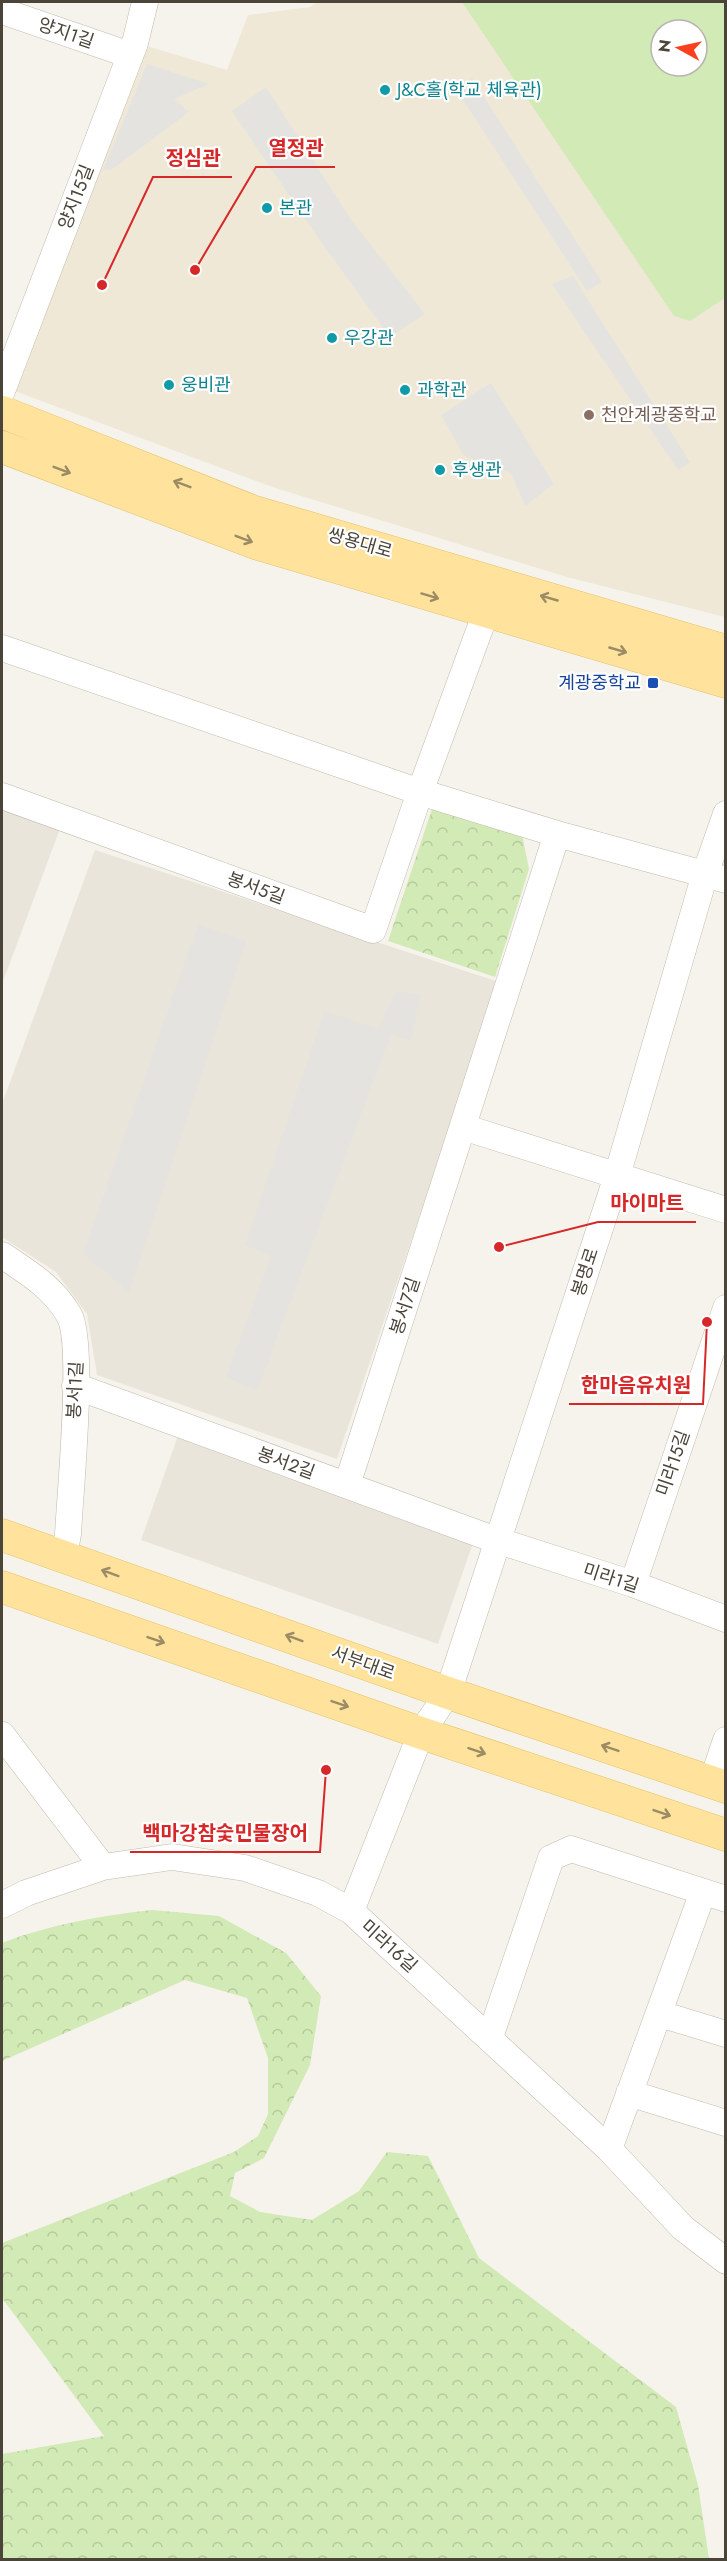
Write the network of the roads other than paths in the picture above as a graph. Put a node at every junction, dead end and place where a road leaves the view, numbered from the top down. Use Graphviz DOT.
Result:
graph roads {
  1 [pos="145,2"];
  2 [pos="2,11"];
  3 [pos="130,55"];
  4 [pos="2,391"];
  5 [pos="2,412"];
  6 [pos="43,429"];
  7 [pos="3,448"];
  8 [pos="486,612"];
  9 [pos="2,648"];
  10 [pos="726,651"];
  11 [pos="726,682"];
  12 [pos="420,792"];
  13 [pos="2,796"];
  14 [pos="726,814"];
  15 [pos="557,834"];
  16 [pos="716,877"];
  17 [pos="463,1127"];
  18 [pos="617,1176"];
  19 [pos="726,1210"];
  20 [pos="2,1255"];
  21 [pos="726,1308"];
  22 [pos="75,1386"];
  23 [pos="347,1485"];
  24 [pos="2,1535"];
  25 [pos="496,1540"];
  26 [pos="64,1556"];
  27 [pos="633,1584"];
  28 [pos="2,1587"];
  29 [pos="726,1618"];
  30 [pos="448,1693"];
  31 [pos="421,1733"];
  32 [pos="2,1735"];
  33 [pos="726,1740"];
  34 [pos="719,1785"];
  35 [pos="726,1835"];
  36 [pos="103,1867"];
  37 [pos="714,1895"];
  38 [pos="2,1905"];
  39 [pos="351,1911"];
  40 [pos="660,2014"];
  41 [pos="726,2034"];
  42 [pos="490,2037"];
  43 [pos="629,2093"];
  44 [pos="726,2123"];
  45 [pos="609,2149"];
  46 [pos="726,2261"];
  1 -- 3 [label="street, 양지15길"];
  2 -- 3 [label="street, 양지1길"];
  3 -- 4 [label="street, 양지15길"];
  5 -- 6 [label="main road, 쌍용대로"];
  6 -- 7 [label="street"];
  10 -- 6 [label="main road, 쌍용대로, one-way"];
  7 -- 8 [label="main road, 쌍용대로, one-way"];
  8 -- 11 [label="main road, 쌍용대로, one-way"];
  8 -- 12 [label="street, 봉서5길"];
  9 -- 12 [label="street"];
  12 -- 13 [label="street, 봉서5길"];
  12 -- 15 [label="street"];
  14 -- 16 [label="street, 봉명로"];
  15 -- 16 [label="street"];
  15 -- 17 [label="street, 봉서7길"];
  16 -- 18 [label="street, 봉명로"];
  17 -- 18 [label="street"];
  17 -- 23 [label="street, 봉서7길"];
  18 -- 19 [label="street"];
  18 -- 25 [label="street, 봉명로"];
  20 -- 22 [label="street, 봉서1길"];
  21 -- 27 [label="street, 미라15길"];
  22 -- 23 [label="street, 봉서2길"];
  22 -- 26 [label="street, 봉서1길"];
  23 -- 25 [label="street, 봉서2길"];
  24 -- 26 [label="main road, 서부대로"];
  25 -- 27 [label="street, 미라1길"];
  25 -- 30 [label="street, 봉명로"];
  30 -- 26 [label="main road, 서부대로, one-way"];
  27 -- 29 [label="street, 미라1길"];
  28 -- 31 [label="main road, one-way"];
  30 -- 31 [label="street, 미라16길"];
  34 -- 30 [label="main road, 서부대로, one-way"];
  31 -- 35 [label="main road, one-way"];
  31 -- 39 [label="street, 미라16길"];
  32 -- 36 [label="street"];
  33 -- 34 [label="street"];
  36 -- 38 [label="street"];
  36 -- 39 [label="street"];
  37 -- 40 [label="street"];
  37 -- 42 [label="street"];
  39 -- 42 [label="street, 미라16길"];
  40 -- 41 [label="street"];
  40 -- 43 [label="street"];
  42 -- 45 [label="street, 미라16길"];
  43 -- 44 [label="street"];
  43 -- 45 [label="street"];
  45 -- 46 [label="street, 미라16길"];
}
